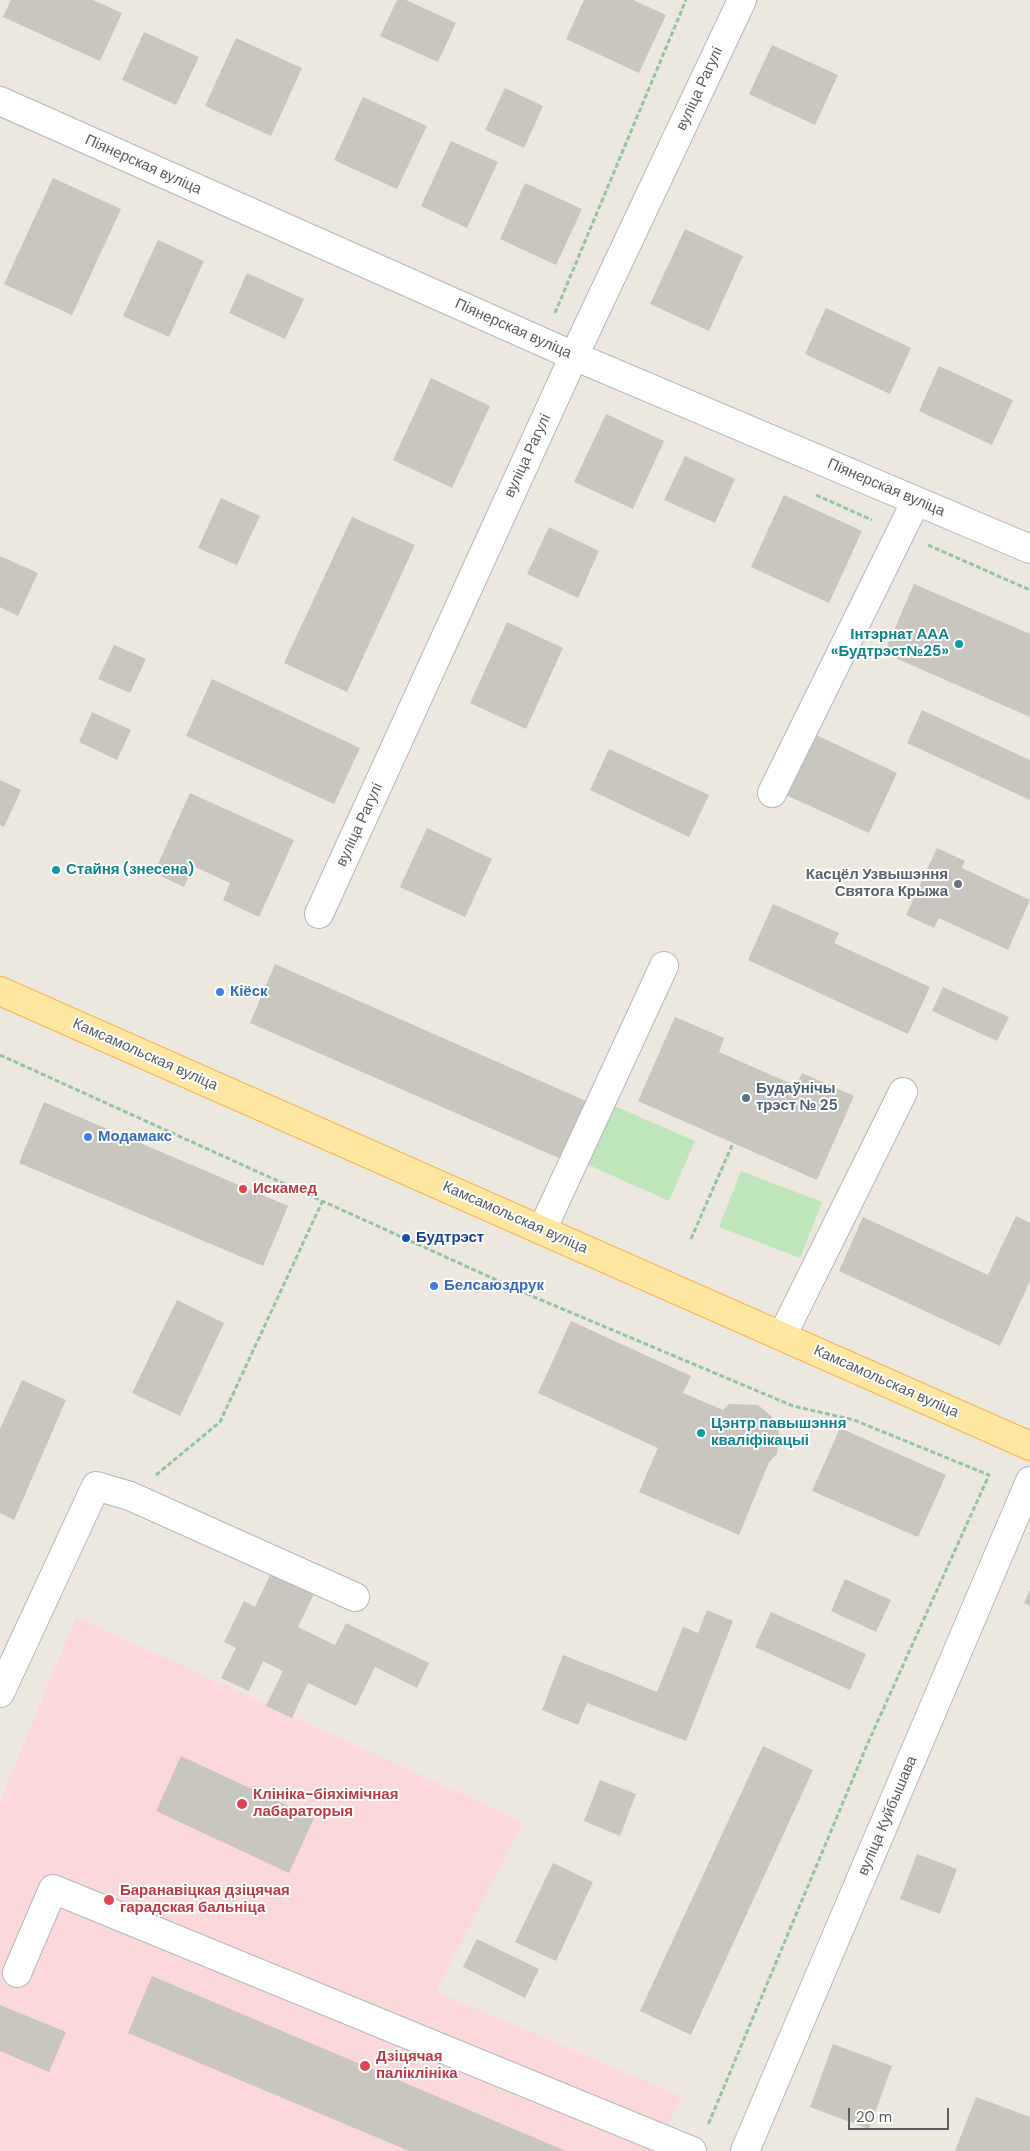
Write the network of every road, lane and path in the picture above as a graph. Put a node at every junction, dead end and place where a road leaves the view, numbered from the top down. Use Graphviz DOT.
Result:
graph roads {
  1 [pos="686,0"];
  2 [pos="742,0"];
  3 [pos="0,101"];
  4 [pos="556,313"];
  5 [pos="574,356"];
  6 [pos="916,501"];
  7 [pos="900,532"];
  8 [pos="1030,549"];
  9 [pos="1030,590"];
  10 [pos="772,793"];
  11 [pos="319,914"];
  12 [pos="664,966"];
  13 [pos="0,991"];
  14 [pos="0,1055"];
  15 [pos="903,1092"];
  16 [pos="733,1143"];
  17 [pos="323,1200"];
  18 [pos="542,1230"];
  19 [pos="691,1239"];
  20 [pos="782,1336"];
  21 [pos="1030,1446"];
  22 [pos="1030,1481"];
  23 [pos="130,1496"];
  24 [pos="355,1597"];
  25 [pos="0,1693"];
  26 [pos="17,1973"];
  27 [pos="707,2126"];
  28 [pos="692,2151"];
  29 [pos="745,2151"];
  1 -- 4 [label="path"];
  2 -- 5 [label="street, вуліца Рагулі"];
  3 -- 5 [label="street, Піянерская вуліца"];
  5 -- 6 [label="street, Піянерская вуліца"];
  5 -- 11 [label="street, вуліца Рагулі"];
  6 -- 7 [label="street"];
  6 -- 8 [label="street, Піянерская вуліца"];
  7 -- 9 [label="path"];
  7 -- 10 [label="street"];
  12 -- 18 [label="street"];
  13 -- 18 [label="main road, Камсамольская вуліца"];
  14 -- 17 [label="path"];
  15 -- 20 [label="street"];
  16 -- 19 [label="path"];
  17 -- 23 [label="path"];
  17 -- 27 [label="path"];
  18 -- 20 [label="main road, Камсамольская вуліца"];
  20 -- 21 [label="main road, Камсамольская вуліца"];
  22 -- 29 [label="street, вуліца Куйбышава"];
  23 -- 24 [label="street"];
  23 -- 25 [label="street"];
  26 -- 28 [label="street"];
}
